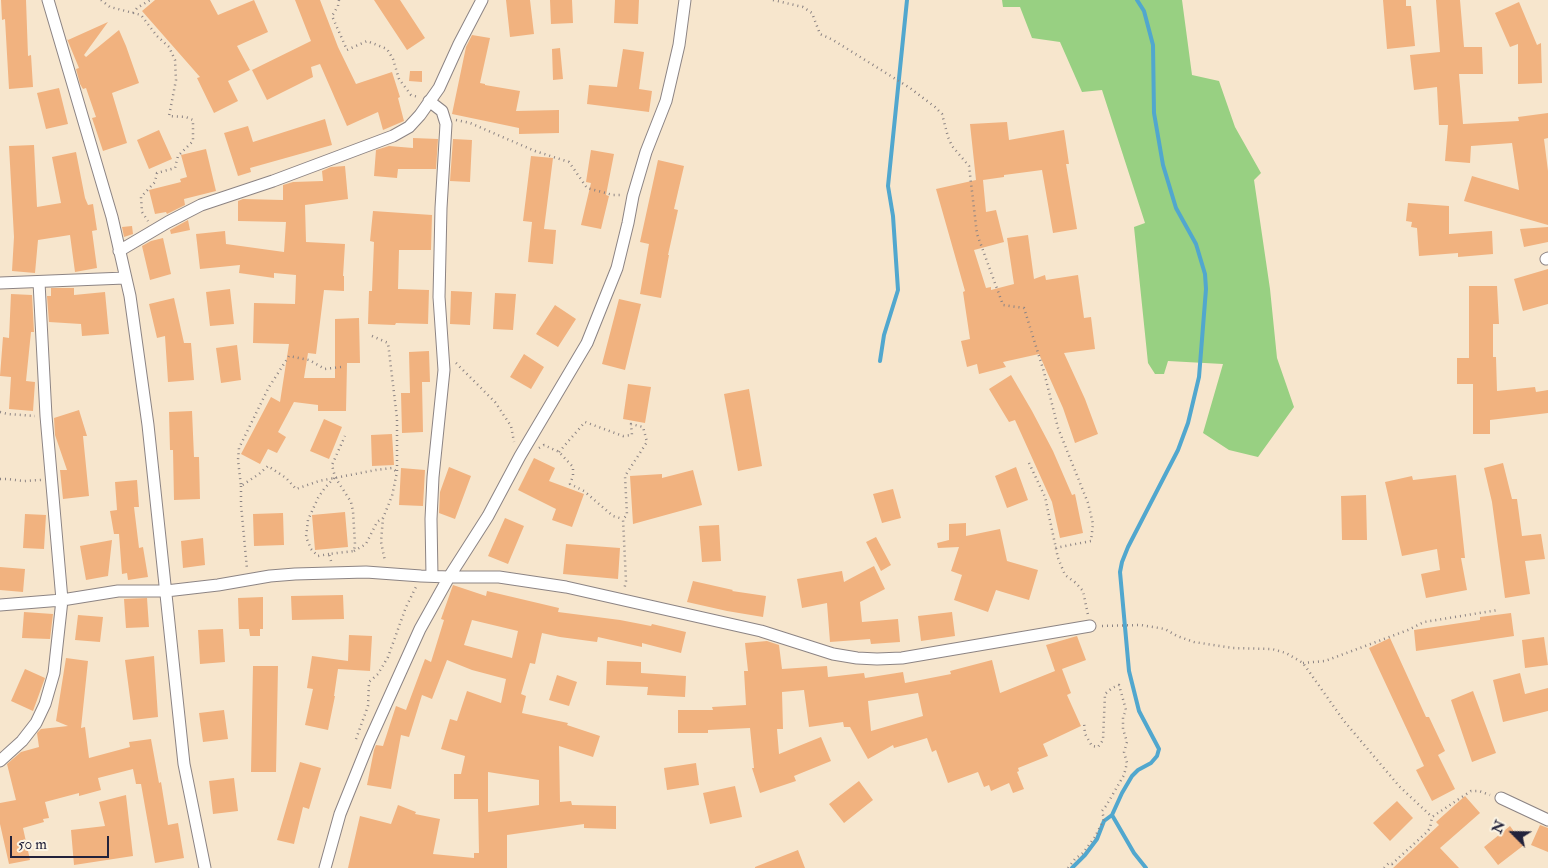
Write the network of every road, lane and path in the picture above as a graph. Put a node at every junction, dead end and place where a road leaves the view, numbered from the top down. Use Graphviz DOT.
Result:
graph roads {
  1 [pos="48,0"];
  2 [pos="101,0"];
  3 [pos="150,0"];
  4 [pos="339,0"];
  5 [pos="482,0"];
  6 [pos="685,0"];
  7 [pos="773,0"];
  8 [pos="132,13"];
  9 [pos="429,101"];
  10 [pos="445,117"];
  11 [pos="633,196"];
  12 [pos="154,230"];
  13 [pos="120,251"];
  14 [pos="125,278"];
  15 [pos="39,282"];
  16 [pos="0,283"];
  17 [pos="372,336"];
  18 [pos="443,347"];
  19 [pos="341,367"];
  20 [pos="0,412"];
  21 [pos="46,416"];
  22 [pos="345,436"];
  23 [pos="534,452"];
  24 [pos="559,452"];
  25 [pos="520,456"];
  26 [pos="1029,463"];
  27 [pos="398,472"];
  28 [pos="335,477"];
  29 [pos="52,479"];
  30 [pos="0,480"];
  31 [pos="241,486"];
  32 [pos="383,518"];
  33 [pos="624,519"];
  34 [pos="1056,548"];
  35 [pos="354,551"];
  36 [pos="329,554"];
  37 [pos="335,572"];
  38 [pos="391,574"];
  39 [pos="426,576"];
  40 [pos="449,577"];
  41 [pos="247,580"];
  42 [pos="166,591"];
  43 [pos="621,598"];
  44 [pos="62,600"];
  45 [pos="0,605"];
  46 [pos="1498,610"];
  47 [pos="1090,626"];
  48 [pos="1302,663"];
  49 [pos="1084,722"];
  50 [pos="355,740"];
  51 [pos="0,761"];
  52 [pos="1501,798"];
  53 [pos="1432,817"];
  54 [pos="1548,820"];
  55 [pos="206,868"];
  56 [pos="325,868"];
  57 [pos="1068,868"];
  58 [pos="1384,868"];
  1 -- 13 [label="street"];
  2 -- 8 [label="path"];
  3 -- 8 [label="path"];
  4 -- 9 [label="path"];
  5 -- 9 [label="street"];
  6 -- 11 [label="street"];
  7 -- 34 [label="path"];
  8 -- 12 [label="path"];
  9 -- 10 [label="street"];
  9 -- 12 [label="street"];
  10 -- 11 [label="path"];
  10 -- 18 [label="street"];
  11 -- 25 [label="street"];
  12 -- 13 [label="street"];
  13 -- 14 [label="street"];
  14 -- 15 [label="street"];
  14 -- 42 [label="street"];
  15 -- 16 [label="street"];
  15 -- 21 [label="street"];
  17 -- 27 [label="path"];
  18 -- 25 [label="path"];
  18 -- 39 [label="street"];
  19 -- 31 [label="path"];
  20 -- 21 [label="path"];
  21 -- 29 [label="street"];
  22 -- 28 [label="path"];
  23 -- 24 [label="path"];
  24 -- 33 [label="path"];
  24 -- 33 [label="path"];
  25 -- 40 [label="street"];
  26 -- 34 [label="path"];
  27 -- 28 [label="path"];
  27 -- 32 [label="path"];
  28 -- 31 [label="path"];
  28 -- 35 [label="path"];
  28 -- 36 [label="path"];
  29 -- 30 [label="path"];
  29 -- 44 [label="street"];
  31 -- 41 [label="path"];
  32 -- 35 [label="path"];
  32 -- 38 [label="path"];
  33 -- 43 [label="path"];
  34 -- 47 [label="path"];
  35 -- 36 [label="path"];
  36 -- 37 [label="path"];
  37 -- 38 [label="street"];
  37 -- 41 [label="street"];
  38 -- 39 [label="street"];
  39 -- 40 [label="street"];
  39 -- 50 [label="path"];
  40 -- 43 [label="street"];
  40 -- 56 [label="street"];
  41 -- 42 [label="street"];
  42 -- 44 [label="street"];
  42 -- 55 [label="street"];
  43 -- 47 [label="street"];
  44 -- 45 [label="street"];
  44 -- 51 [label="street"];
  46 -- 48 [label="path"];
  47 -- 48 [label="path"];
  48 -- 53 [label="path"];
  49 -- 57 [label="path"];
  52 -- 53 [label="path"];
  52 -- 54 [label="street"];
  53 -- 58 [label="path"];
}
